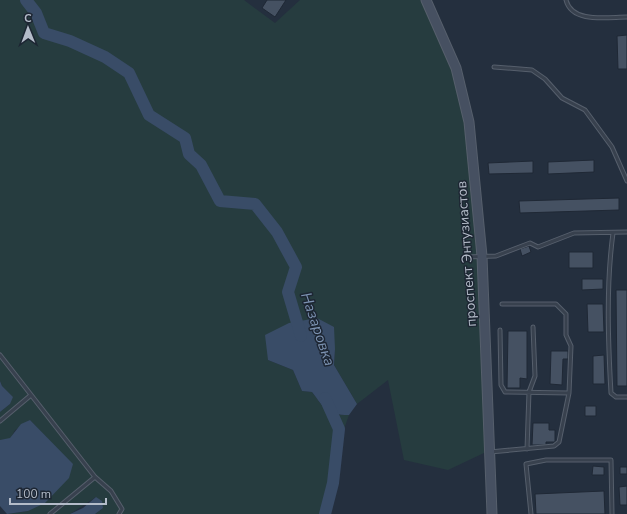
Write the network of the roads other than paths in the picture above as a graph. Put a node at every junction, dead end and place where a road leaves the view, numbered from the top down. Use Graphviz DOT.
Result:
graph roads {
  1 [pos="426,0"];
  2 [pos="566,0"];
  3 [pos="627,17"];
  4 [pos="494,67"];
  5 [pos="627,181"];
  6 [pos="627,232"];
  7 [pos="613,233"];
  8 [pos="482,256"];
  9 [pos="466,257"];
  10 [pos="502,304"];
  11 [pos="533,327"];
  12 [pos="500,330"];
  13 [pos="0,355"];
  14 [pos="529,392"];
  15 [pos="569,393"];
  16 [pos="31,395"];
  17 [pos="627,397"];
  18 [pos="0,421"];
  19 [pos="527,449"];
  20 [pos="490,452"];
  21 [pos="95,477"];
  22 [pos="50,514"];
  23 [pos="119,514"];
  24 [pos="492,514"];
  25 [pos="531,514"];
  26 [pos="612,514"];
  1 -- 8 [label="street, проспект Энтузиастов"];
  2 -- 3 [label="lane"];
  4 -- 5 [label="lane"];
  6 -- 7 [label="lane"];
  7 -- 8 [label="lane"];
  7 -- 17 [label="lane"];
  8 -- 9 [label="lane"];
  8 -- 20 [label="street, проспект Энтузиастов"];
  10 -- 15 [label="lane"];
  11 -- 14 [label="lane"];
  12 -- 14 [label="lane"];
  13 -- 16 [label="lane"];
  14 -- 15 [label="lane"];
  14 -- 19 [label="lane"];
  15 -- 19 [label="lane"];
  16 -- 18 [label="lane"];
  16 -- 21 [label="lane"];
  19 -- 20 [label="lane"];
  20 -- 24 [label="street, проспект Энтузиастов"];
  21 -- 22 [label="lane"];
  21 -- 23 [label="lane"];
  25 -- 26 [label="lane"];
}
